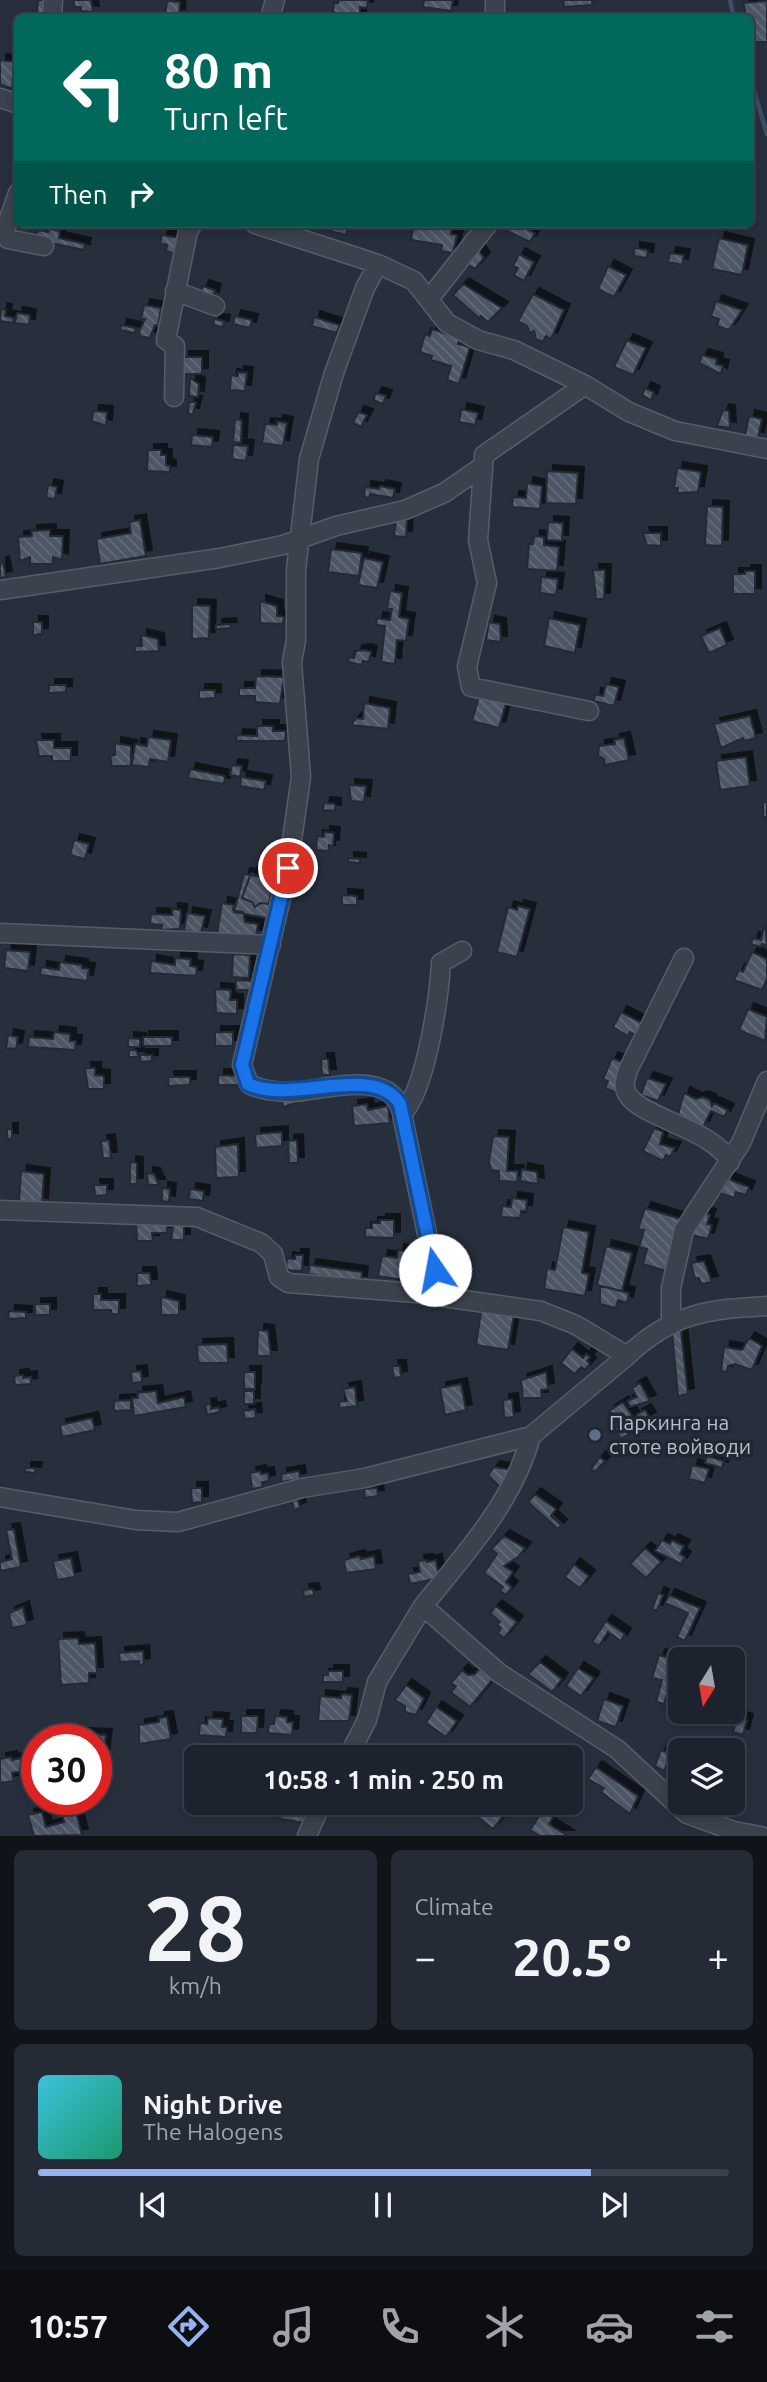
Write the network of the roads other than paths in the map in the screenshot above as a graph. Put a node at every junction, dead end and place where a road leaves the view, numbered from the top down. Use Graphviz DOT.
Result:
graph roads {
  1 [pos="14,204"];
  2 [pos="190,228"];
  3 [pos="267,228"];
  4 [pos="485,228"];
  5 [pos="44,246"];
  6 [pos="378,264"];
  7 [pos="175,291"];
  8 [pos="429,299"];
  9 [pos="215,306"];
  10 [pos="585,385"];
  11 [pos="174,397"];
  12 [pos="767,449"];
  13 [pos="483,466"];
  14 [pos="300,539"];
  15 [pos="0,590"];
  16 [pos="589,711"];
  17 [pos="0,933"];
  18 [pos="271,945"];
  19 [pos="462,951"];
  20 [pos="684,958"];
  21 [pos="767,1081"];
  22 [pos="402,1114"];
  23 [pos="730,1162"];
  24 [pos="0,1210"];
  25 [pos="440,1296"];
  26 [pos="767,1306"];
  27 [pos="671,1325"];
  28 [pos="627,1356"];
  29 [pos="531,1436"];
  30 [pos="0,1497"];
  31 [pos="424,1606"];
  32 [pos="354,1745"];
  33 [pos="316,1815"];
  34 [pos="307,1836"];
  35 [pos="761,1836"];
  1 -- 5 [label="street"];
  2 -- 7 [label="street"];
  3 -- 6 [label="street"];
  4 -- 8 [label="street"];
  6 -- 8 [label="street"];
  6 -- 14 [label="street"];
  7 -- 9 [label="street"];
  7 -- 11 [label="street"];
  8 -- 10 [label="street"];
  10 -- 12 [label="street"];
  10 -- 13 [label="street"];
  13 -- 14 [label="street"];
  13 -- 16 [label="street"];
  14 -- 15 [label="street"];
  14 -- 18 [label="street"];
  17 -- 18 [label="street"];
  18 -- 22 [label="street"];
  19 -- 22 [label="street"];
  20 -- 23 [label="street"];
  21 -- 23 [label="street"];
  22 -- 25 [label="street"];
  23 -- 27 [label="street"];
  24 -- 25 [label="street"];
  25 -- 28 [label="street"];
  26 -- 27 [label="street"];
  27 -- 28 [label="street"];
  28 -- 29 [label="street"];
  29 -- 30 [label="street"];
  29 -- 31 [label="street"];
  31 -- 32 [label="street"];
  31 -- 35 [label="street"];
  33 -- 34 [label="street"];
}
